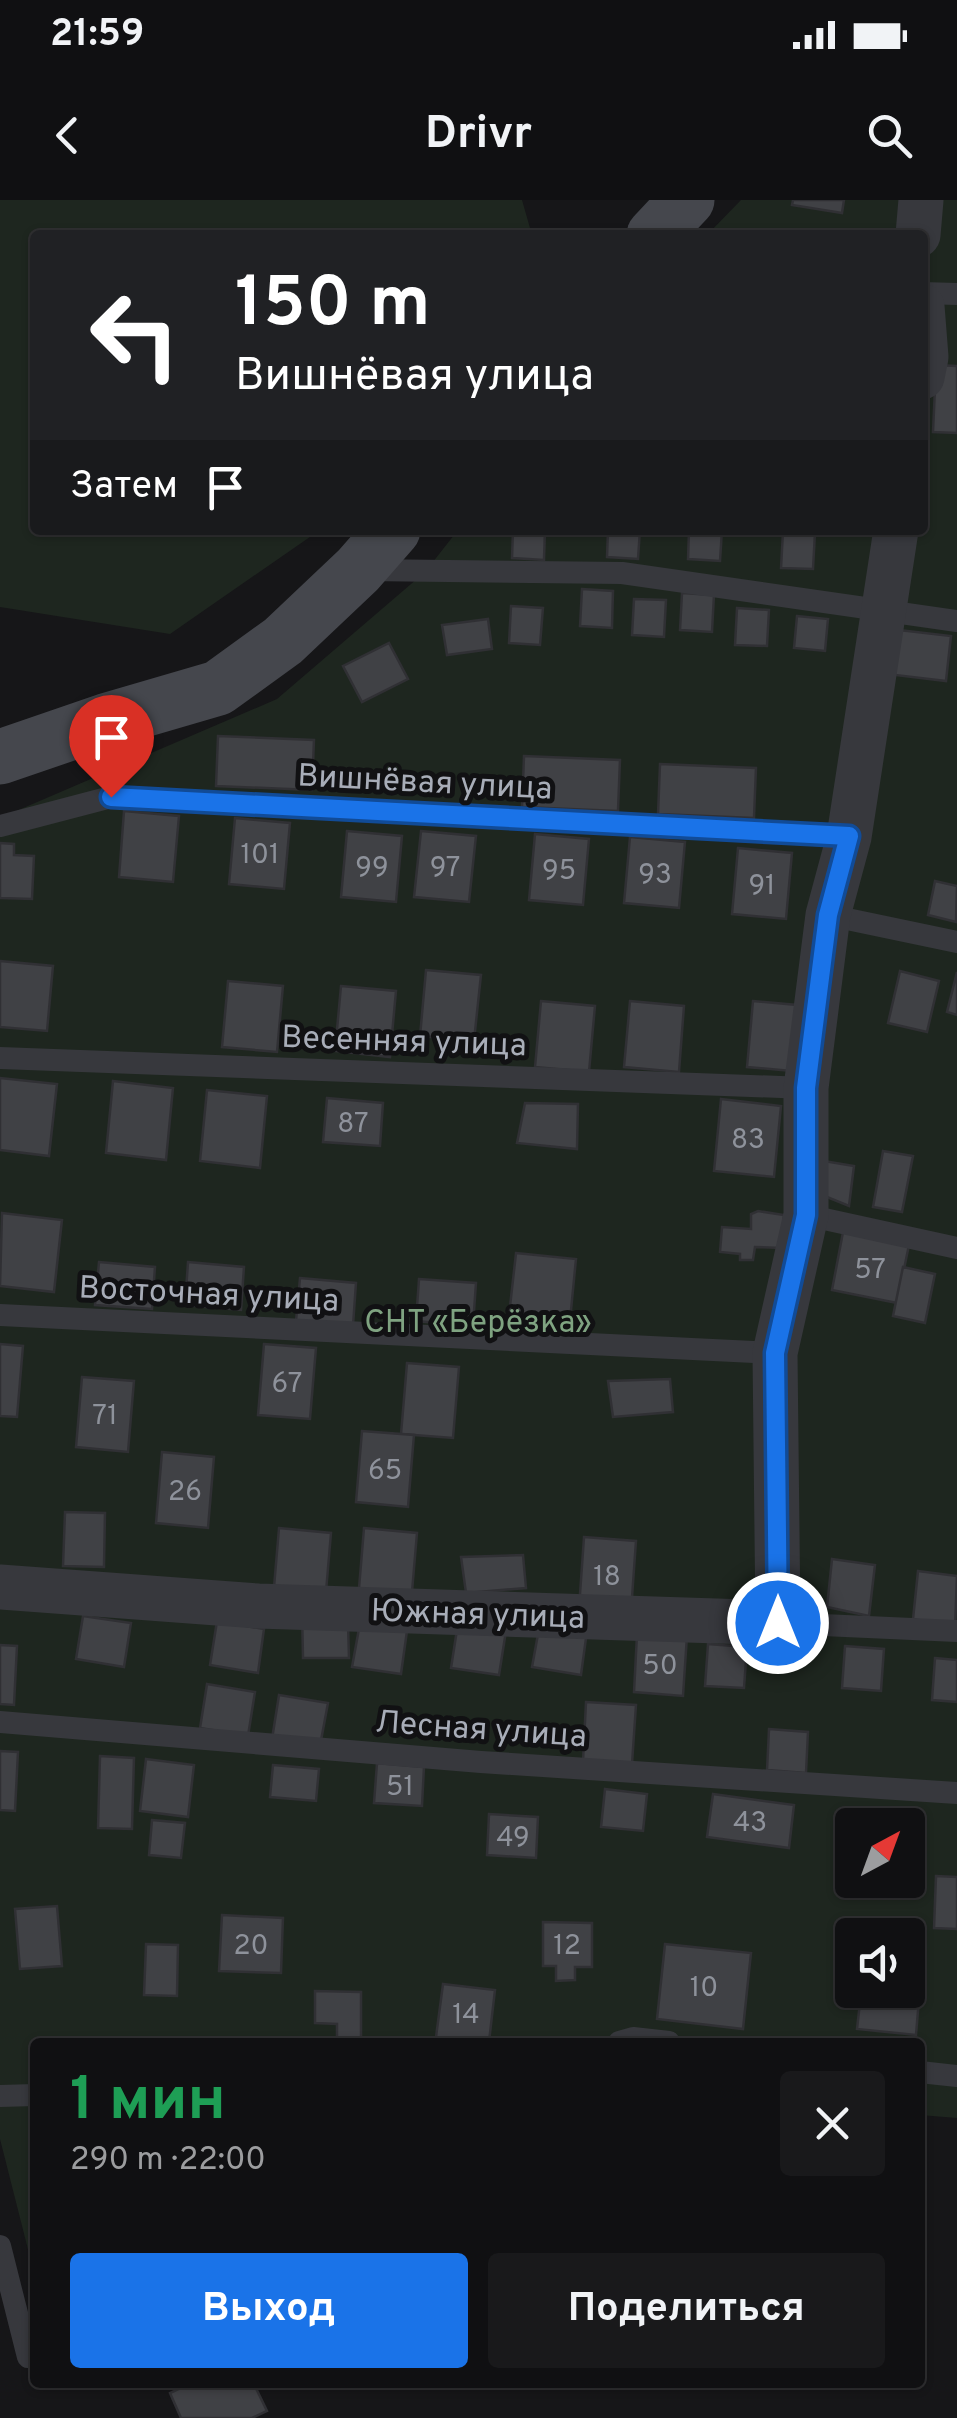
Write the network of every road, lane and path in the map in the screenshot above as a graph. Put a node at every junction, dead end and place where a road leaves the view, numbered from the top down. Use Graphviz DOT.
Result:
graph roads {
  1 [pos="686,200"];
  2 [pos="921,200"];
  3 [pos="659,230"];
  4 [pos="918,230"];
  5 [pos="928,293"];
  6 [pos="957,294"];
  7 [pos="895,535"];
  8 [pos="375,550"];
  9 [pos="882,611"];
  10 [pos="957,621"];
  11 [pos="0,757"];
  12 [pos="0,826"];
  13 [pos="849,836"];
  14 [pos="828,915"];
  15 [pos="957,942"];
  16 [pos="0,1058"];
  17 [pos="806,1088"];
  18 [pos="806,1215"];
  19 [pos="957,1248"];
  20 [pos="0,1315"];
  21 [pos="775,1353"];
  22 [pos="0,1587"];
  23 [pos="778,1623"];
  24 [pos="957,1631"];
  25 [pos="0,1722"];
  26 [pos="957,1793"];
  27 [pos="925,2073"];
  28 [pos="957,2076"];
  29 [pos="30,2095"];
  30 [pos="0,2096"];
  31 [pos="0,2246"];
  32 [pos="30,2350"];
  1 -- 3 [label="street"];
  2 -- 4 [label="street"];
  5 -- 6 [label="lane"];
  7 -- 9 [label="street"];
  8 -- 9 [label="lane"];
  8 -- 11 [label="street"];
  9 -- 10 [label="lane"];
  9 -- 13 [label="street"];
  12 -- 13 [label="lane, Вишнёвая улица"];
  13 -- 14 [label="street"];
  14 -- 15 [label="lane"];
  14 -- 17 [label="street"];
  16 -- 17 [label="lane, Весенняя улица"];
  17 -- 18 [label="street"];
  18 -- 19 [label="lane"];
  18 -- 21 [label="street"];
  20 -- 21 [label="lane, Восточная улица"];
  21 -- 23 [label="street"];
  22 -- 23 [label="street, Южная улица"];
  23 -- 24 [label="lane, Южная улица"];
  25 -- 26 [label="lane, Лесная улица"];
  27 -- 28 [label="lane"];
  29 -- 30 [label="lane"];
  31 -- 32 [label="lane"];
}
